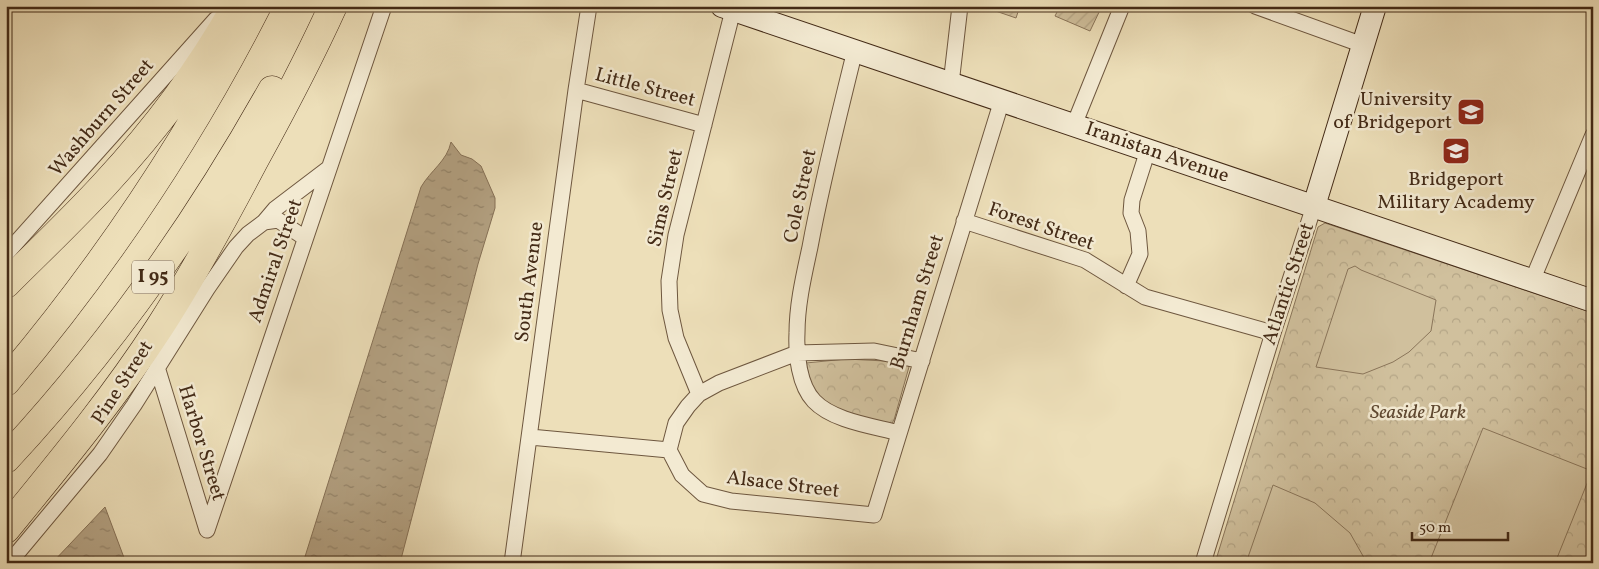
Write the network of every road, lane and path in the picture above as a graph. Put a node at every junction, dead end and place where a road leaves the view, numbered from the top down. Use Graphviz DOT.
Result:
graph roads {
  1 [pos="227,6"];
  2 [pos="236,6"];
  3 [pos="257,6"];
  4 [pos="316,6"];
  5 [pos="333,6"];
  6 [pos="384,6"];
  7 [pos="589,6"];
  8 [pos="960,6"];
  9 [pos="1122,6"];
  10 [pos="1255,6"];
  11 [pos="1375,6"];
  12 [pos="727,8"];
  13 [pos="1363,44"];
  14 [pos="855,50"];
  15 [pos="951,84"];
  16 [pos="576,90"];
  17 [pos="1002,100"];
  18 [pos="704,125"];
  19 [pos="1074,125"];
  20 [pos="1593,135"];
  21 [pos="1148,150"];
  22 [pos="329,168"];
  23 [pos="1314,206"];
  24 [pos="964,221"];
  25 [pos="264,222"];
  26 [pos="305,238"];
  27 [pos="6,254"];
  28 [pos="1532,281"];
  29 [pos="6,284"];
  30 [pos="1126,286"];
  31 [pos="1593,301"];
  32 [pos="1273,333"];
  33 [pos="797,353"];
  34 [pos="922,360"];
  35 [pos="157,367"];
  36 [pos="6,382"];
  37 [pos="699,394"];
  38 [pos="899,433"];
  39 [pos="530,437"];
  40 [pos="669,450"];
  41 [pos="6,459"];
  42 [pos="874,516"];
  43 [pos="6,530"];
  44 [pos="206,530"];
  45 [pos="9,563"];
  46 [pos="512,563"];
  47 [pos="1203,563"];
  1 -- 27 [label="street, Washburn Street"];
  2 -- 29 [label="highway"];
  3 -- 36 [label="highway, I 95"];
  4 -- 41 [label="highway, I 95"];
  5 -- 43 [label="highway"];
  6 -- 22 [label="street, Admiral Street"];
  7 -- 16 [label="street, South Avenue"];
  8 -- 15 [label="street"];
  9 -- 19 [label="street"];
  10 -- 13 [label="street"];
  11 -- 13 [label="street, Atlantic Street"];
  12 -- 14 [label="street, Iranistan Avenue"];
  12 -- 18 [label="street, Sims Street"];
  13 -- 23 [label="street, Atlantic Street"];
  14 -- 15 [label="street, Iranistan Avenue"];
  14 -- 33 [label="street, Cole Street"];
  15 -- 17 [label="street, Iranistan Avenue"];
  16 -- 18 [label="street, Little Street"];
  16 -- 39 [label="street, South Avenue"];
  17 -- 19 [label="street, Iranistan Avenue"];
  17 -- 24 [label="street, Burnham Street"];
  18 -- 37 [label="street, Sims Street"];
  19 -- 21 [label="street, Iranistan Avenue"];
  20 -- 28 [label="street"];
  21 -- 23 [label="street, Iranistan Avenue"];
  21 -- 30 [label="street"];
  22 -- 25 [label="street, Pine Street"];
  22 -- 26 [label="street, Admiral Street"];
  23 -- 28 [label="street, Iranistan Avenue"];
  23 -- 32 [label="street, Atlantic Street"];
  24 -- 30 [label="street, Forest Street"];
  24 -- 34 [label="street, Burnham Street"];
  25 -- 26 [label="street"];
  25 -- 35 [label="street, Pine Street"];
  26 -- 44 [label="street, Admiral Street"];
  28 -- 31 [label="street, Iranistan Avenue"];
  30 -- 32 [label="street, Forest Street"];
  32 -- 47 [label="street, Atlantic Street"];
  33 -- 34 [label="street"];
  33 -- 37 [label="street"];
  33 -- 38 [label="street, Cole Street"];
  34 -- 38 [label="street, Burnham Street"];
  35 -- 44 [label="street, Harbor Street"];
  35 -- 45 [label="street, Pine Street"];
  37 -- 40 [label="street"];
  38 -- 42 [label="street, Burnham Street"];
  39 -- 40 [label="street"];
  39 -- 46 [label="street, South Avenue"];
  40 -- 42 [label="street, Alsace Street"];
}
